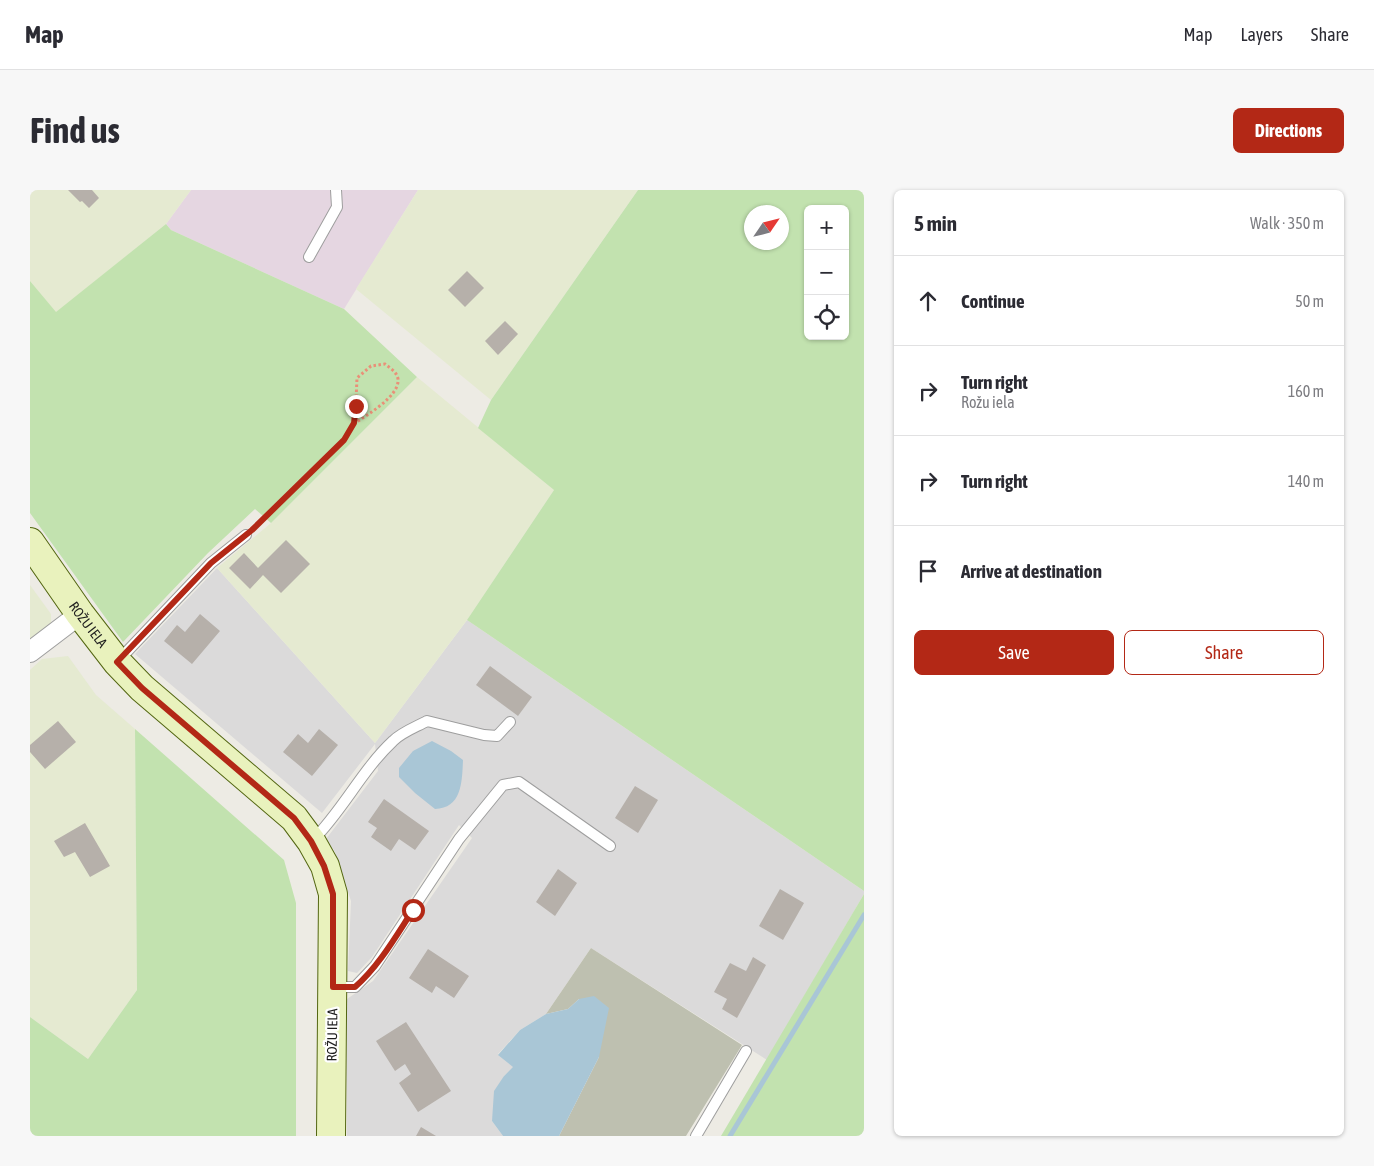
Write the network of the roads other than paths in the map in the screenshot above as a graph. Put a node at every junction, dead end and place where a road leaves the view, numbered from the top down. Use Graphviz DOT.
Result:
graph roads {
  1 [pos="336,190"];
  2 [pos="310,257"];
  3 [pos="246,535"];
  4 [pos="30,542"];
  5 [pos="80,614"];
  6 [pos="30,652"];
  7 [pos="117,662"];
  8 [pos="510,722"];
  9 [pos="311,841"];
  10 [pos="610,846"];
  11 [pos="333,987"];
  12 [pos="746,1051"];
  13 [pos="330,1136"];
  14 [pos="696,1136"];
  1 -- 2 [label="lane"];
  3 -- 7 [label="lane"];
  4 -- 5 [label="street, ROŽU IELA"];
  5 -- 6 [label="street"];
  5 -- 7 [label="street, ROŽU IELA"];
  7 -- 9 [label="street, ROŽU IELA"];
  8 -- 9 [label="lane"];
  9 -- 11 [label="street, ROŽU IELA"];
  10 -- 11 [label="lane"];
  11 -- 13 [label="street, ROŽU IELA"];
  12 -- 14 [label="lane"];
}
